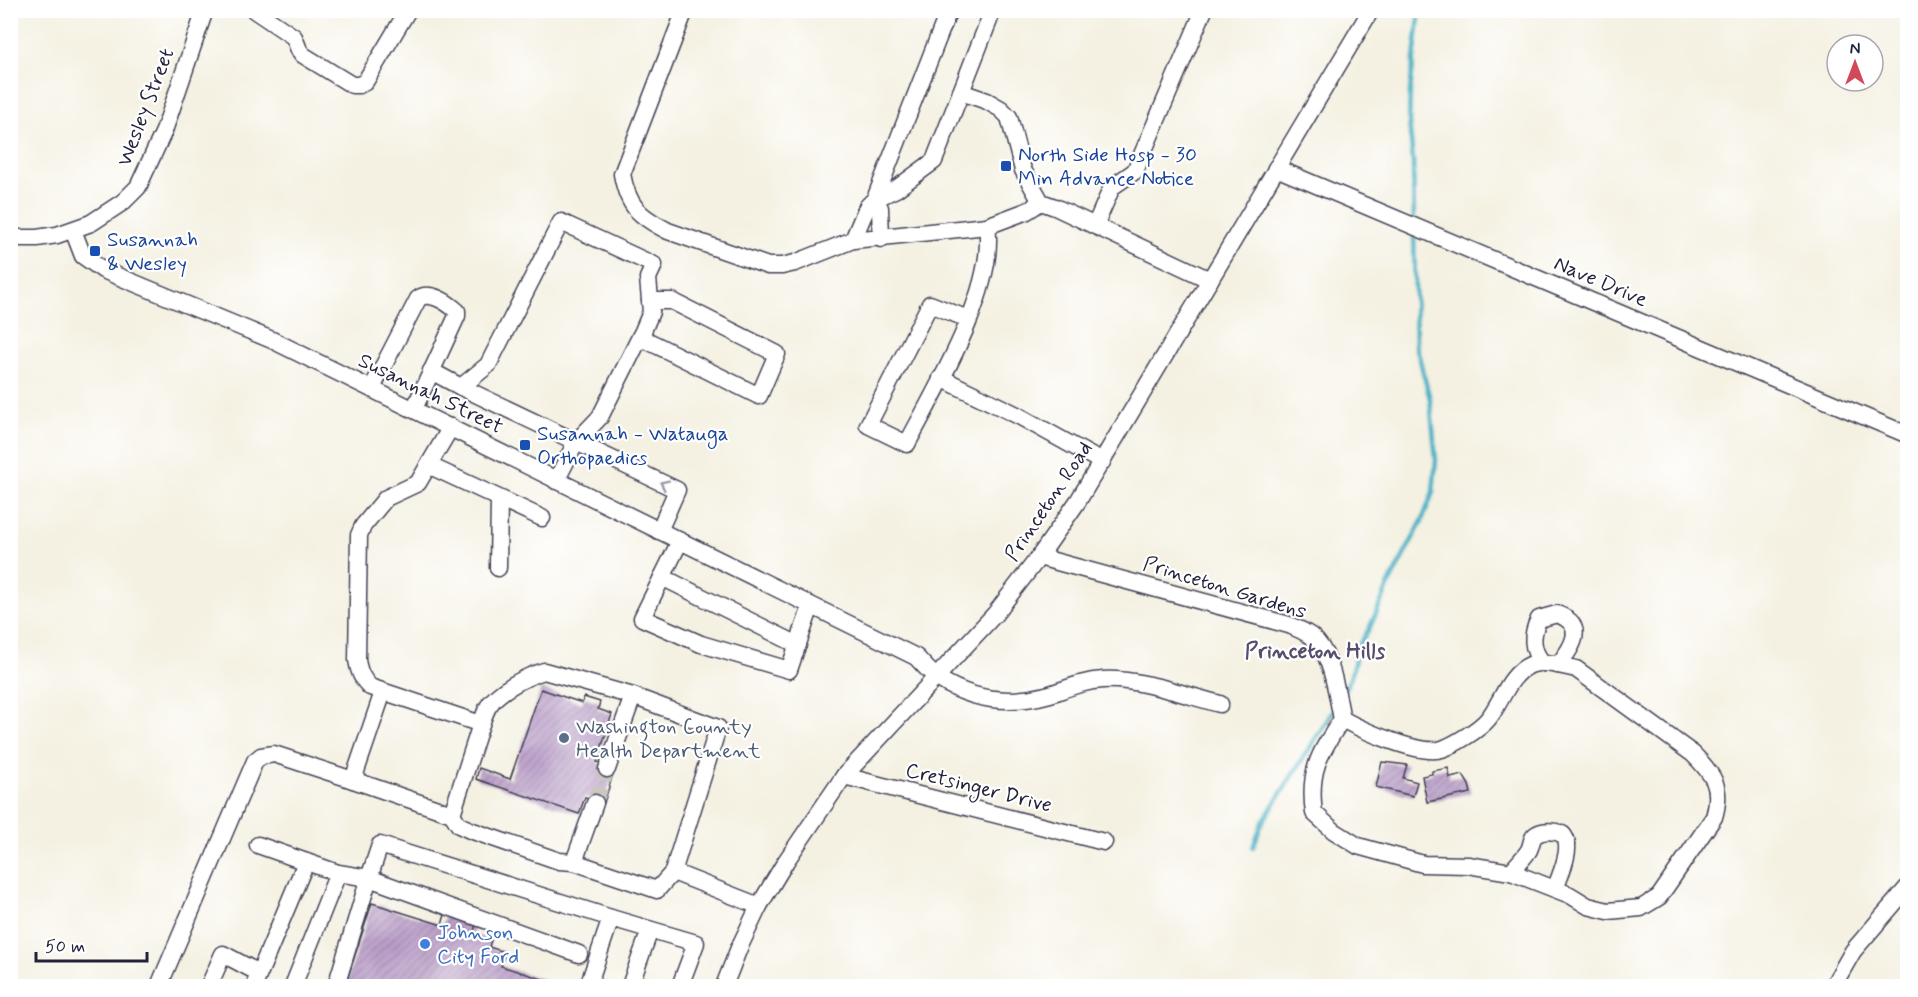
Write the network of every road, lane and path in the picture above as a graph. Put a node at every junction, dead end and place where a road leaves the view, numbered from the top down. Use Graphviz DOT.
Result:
graph roads {
  1 [pos="205,10"];
  2 [pos="254,10"];
  3 [pos="408,10"];
  4 [pos="684,10"];
  5 [pos="949,10"];
  6 [pos="993,10"];
  7 [pos="1204,10"];
  8 [pos="1371,10"];
  9 [pos="961,92"];
  10 [pos="1276,168"];
  11 [pos="876,199"];
  12 [pos="1041,202"];
  13 [pos="987,226"];
  14 [pos="1095,226"];
  15 [pos="73,230"];
  16 [pos="10,238"];
  17 [pos="881,239"];
  18 [pos="853,240"];
  19 [pos="1210,280"];
  20 [pos="650,301"];
  21 [pos="968,319"];
  22 [pos="640,337"];
  23 [pos="431,371"];
  24 [pos="941,378"];
  25 [pos="461,387"];
  26 [pos="372,388"];
  27 [pos="414,409"];
  28 [pos="451,427"];
  29 [pos="1908,435"];
  30 [pos="576,442"];
  31 [pos="1102,462"];
  32 [pos="428,465"];
  33 [pos="556,481"];
  34 [pos="499,498"];
  35 [pos="542,518"];
  36 [pos="659,531"];
  37 [pos="680,542"];
  38 [pos="1040,557"];
  39 [pos="498,568"];
  40 [pos="662,577"];
  41 [pos="811,606"];
  42 [pos="798,645"];
  43 [pos="937,678"];
  44 [pos="383,692"];
  45 [pos="633,696"];
  46 [pos="1220,704"];
  47 [pos="1342,719"];
  48 [pos="481,724"];
  49 [pos="607,769"];
  50 [pos="844,776"];
  51 [pos="353,780"];
  52 [pos="595,803"];
  53 [pos="452,814"];
  54 [pos="1104,842"];
  55 [pos="258,846"];
  56 [pos="306,862"];
  57 [pos="574,862"];
  58 [pos="673,872"];
  59 [pos="1511,872"];
  60 [pos="338,873"];
  61 [pos="369,878"];
  62 [pos="1908,887"];
  63 [pos="1555,889"];
  64 [pos="759,906"];
  65 [pos="611,918"];
  66 [pos="650,930"];
  67 [pos="579,954"];
  68 [pos="256,980"];
  69 [pos="159,987"];
  70 [pos="209,987"];
  71 [pos="293,987"];
  72 [pos="336,987"];
  73 [pos="588,987"];
  74 [pos="630,987"];
  75 [pos="681,987"];
  76 [pos="724,987"];
  77 [pos="1833,987"];
  1 -- 15 [label="street, Wesley Street"];
  2 -- 3 [label="street"];
  4 -- 18 [label="street"];
  5 -- 11 [label="street"];
  6 -- 9 [label="street"];
  7 -- 14 [label="street"];
  8 -- 10 [label="street, Princeton Road"];
  9 -- 11 [label="street"];
  9 -- 12 [label="street"];
  10 -- 19 [label="street, Princeton Road"];
  10 -- 29 [label="street, Nave Drive"];
  11 -- 17 [label="street"];
  11 -- 18 [label="street"];
  12 -- 13 [label="street"];
  12 -- 14 [label="street"];
  13 -- 17 [label="street"];
  13 -- 21 [label="street"];
  14 -- 19 [label="street"];
  15 -- 16 [label="street, Wesley Street"];
  15 -- 26 [label="street, Susannah Street"];
  17 -- 18 [label="street"];
  19 -- 31 [label="street, Princeton Road"];
  20 -- 22 [label="street"];
  20 -- 22 [label="street"];
  20 -- 25 [label="street"];
  21 -- 24 [label="street"];
  21 -- 24 [label="street"];
  22 -- 30 [label="street"];
  23 -- 25 [label="street"];
  23 -- 26 [label="street"];
  23 -- 27 [label="street"];
  24 -- 31 [label="street"];
  25 -- 30 [label="street"];
  26 -- 27 [label="street, Susannah Street"];
  27 -- 28 [label="street, Susannah Street"];
  28 -- 32 [label="street"];
  28 -- 33 [label="street, Susannah Street"];
  30 -- 33 [label="street"];
  36 -- 30 [label="street, one-way"];
  31 -- 38 [label="street, Princeton Road"];
  32 -- 34 [label="street"];
  32 -- 44 [label="street"];
  33 -- 36 [label="street, Susannah Street"];
  34 -- 35 [label="street"];
  34 -- 39 [label="street"];
  36 -- 37 [label="street, Susannah Street"];
  37 -- 40 [label="street"];
  37 -- 41 [label="street, Susannah Street"];
  38 -- 43 [label="street, Princeton Road"];
  38 -- 47 [label="street, Princeton Gardens"];
  40 -- 42 [label="street"];
  40 -- 42 [label="street"];
  41 -- 42 [label="street"];
  41 -- 43 [label="street, Susannah Street"];
  43 -- 46 [label="street, Susannah Street"];
  43 -- 50 [label="street, Princeton Road"];
  44 -- 48 [label="street"];
  44 -- 51 [label="street"];
  45 -- 48 [label="street"];
  45 -- 49 [label="street"];
  45 -- 58 [label="street"];
  47 -- 59 [label="street"];
  47 -- 63 [label="street"];
  48 -- 53 [label="street"];
  50 -- 54 [label="street, Cretsinger Drive"];
  50 -- 64 [label="street, Princeton Road"];
  51 -- 53 [label="street"];
  51 -- 69 [label="street"];
  52 -- 57 [label="street"];
  53 -- 57 [label="street"];
  55 -- 56 [label="street"];
  56 -- 60 [label="street"];
  56 -- 68 [label="street"];
  57 -- 58 [label="street"];
  58 -- 64 [label="street"];
  59 -- 63 [label="street"];
  59 -- 63 [label="street"];
  60 -- 61 [label="street"];
  60 -- 71 [label="street"];
  61 -- 65 [label="street"];
  61 -- 67 [label="street"];
  61 -- 72 [label="street"];
  62 -- 77 [label="street"];
  64 -- 76 [label="street, Princeton Road"];
  65 -- 66 [label="street"];
  65 -- 73 [label="street"];
  66 -- 74 [label="street"];
  66 -- 75 [label="street"];
  68 -- 70 [label="street"];
}
